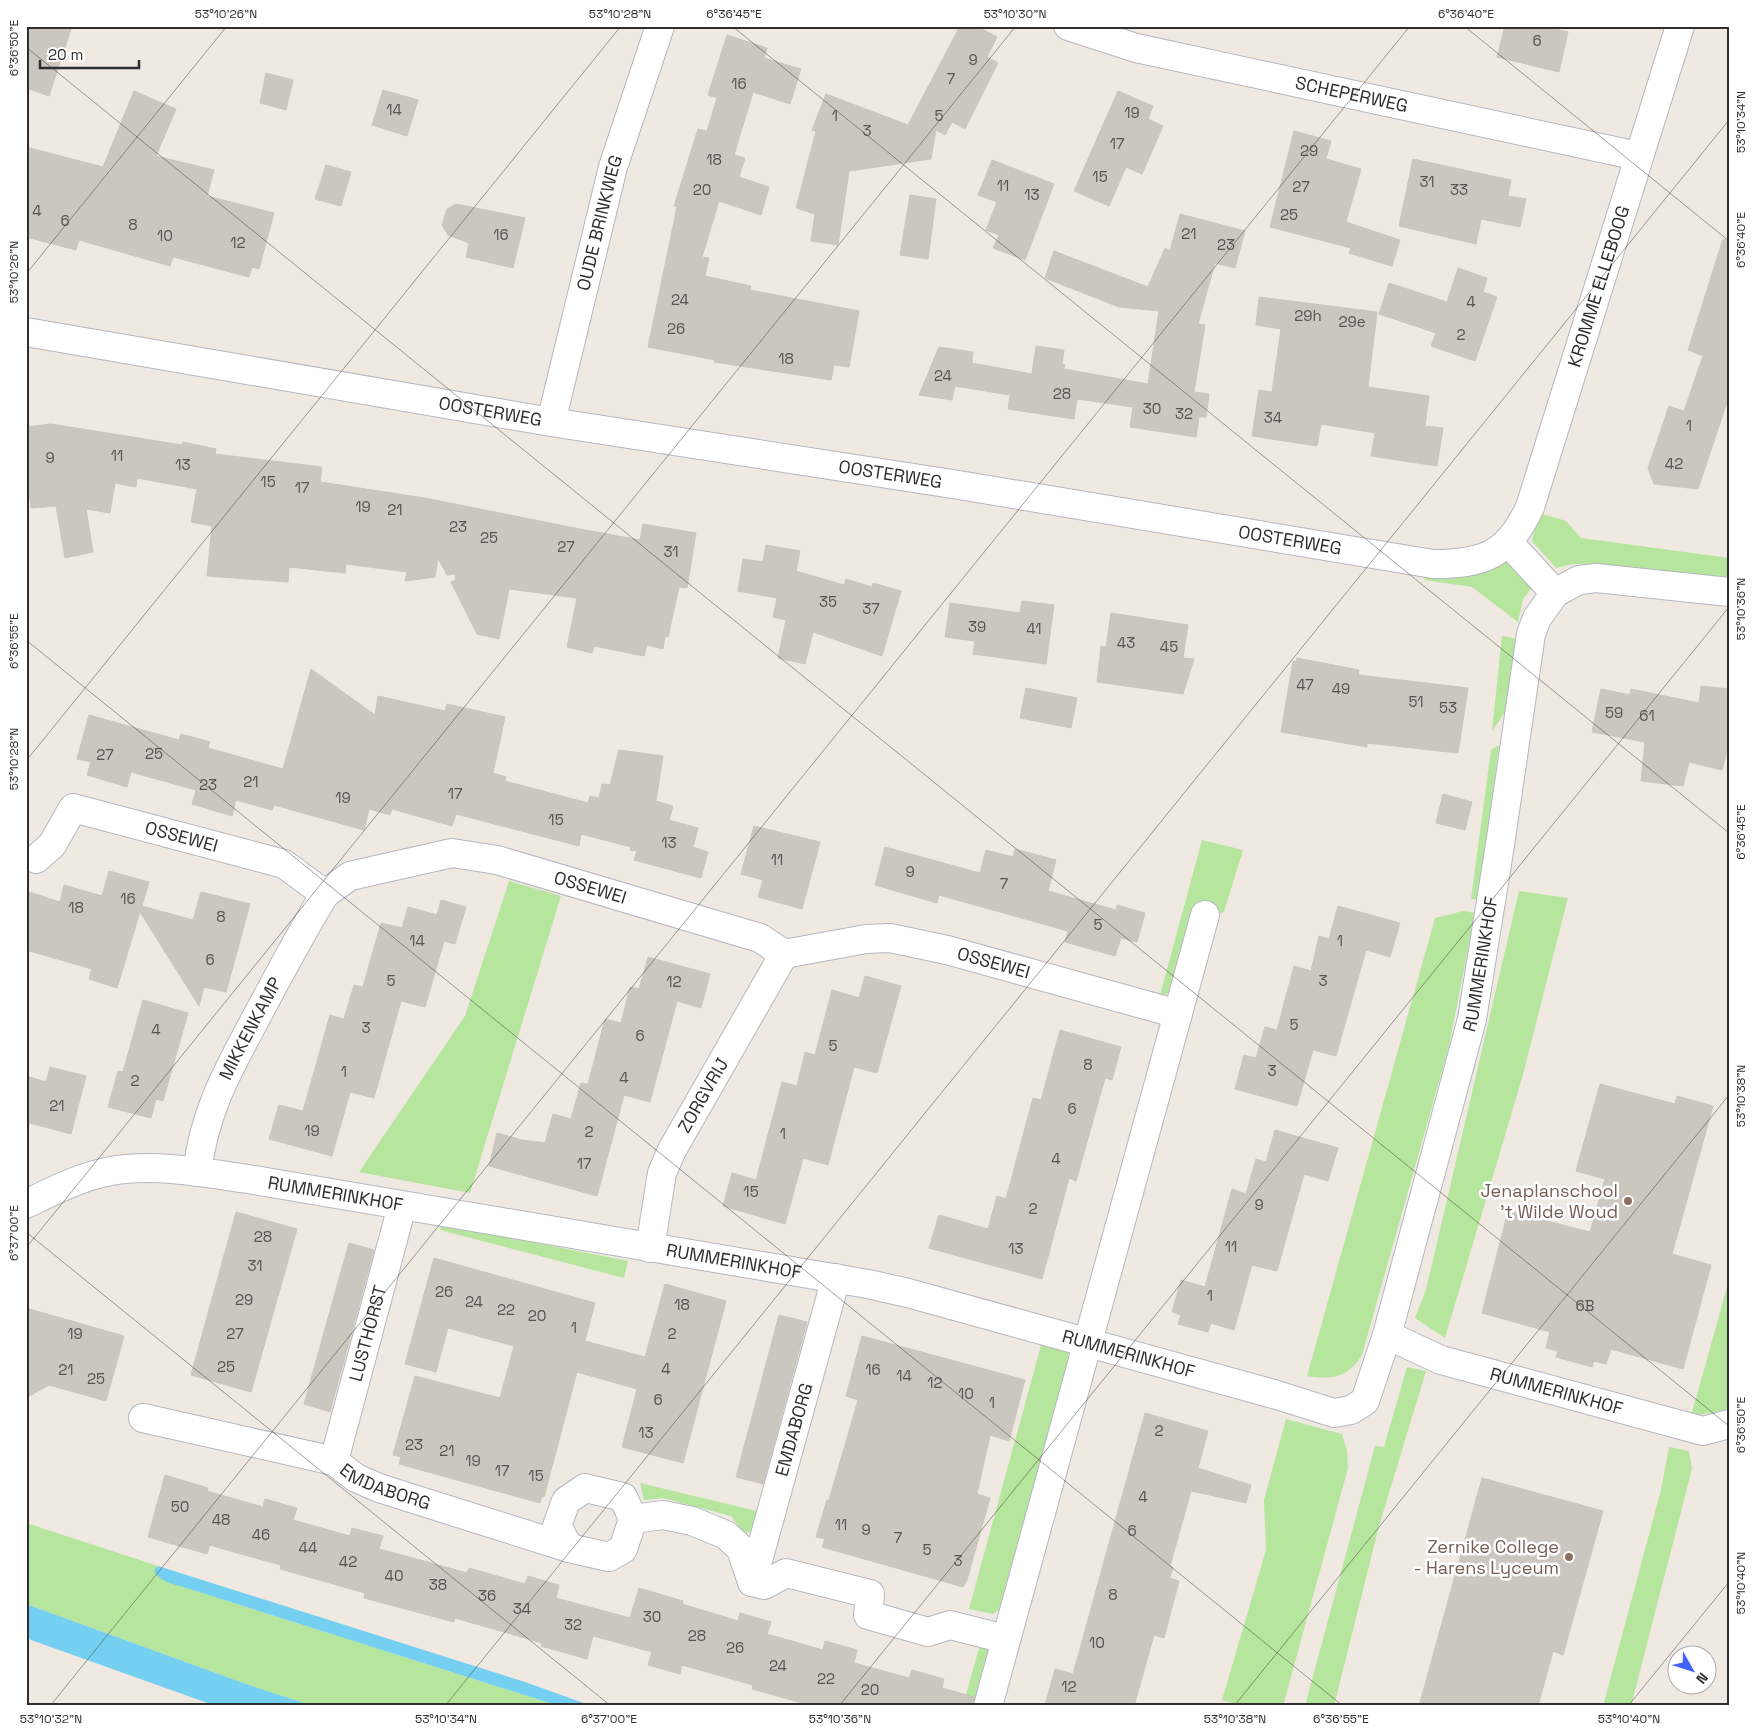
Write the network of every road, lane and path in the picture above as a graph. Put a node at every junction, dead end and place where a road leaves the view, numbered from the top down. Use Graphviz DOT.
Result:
graph roads {
  1 [pos="660,26"];
  2 [pos="1068,26"];
  3 [pos="1680,26"];
  4 [pos="1638,156"];
  5 [pos="26,332"];
  6 [pos="551,422"];
  7 [pos="1509,543"];
  8 [pos="1729,592"];
  9 [pos="1555,593"];
  10 [pos="36,859"];
  11 [pos="325,894"];
  12 [pos="1205,915"];
  13 [pos="784,954"];
  14 [pos="1178,1014"];
  15 [pos="197,1172"];
  16 [pos="26,1204"];
  17 [pos="402,1206"];
  18 [pos="650,1248"];
  19 [pos="836,1278"];
  20 [pos="1387,1335"];
  21 [pos="1087,1342"];
  22 [pos="143,1418"];
  23 [pos="1729,1424"];
  24 [pos="334,1461"];
  25 [pos="634,1519"];
  26 [pos="568,1548"];
  27 [pos="752,1582"];
  28 [pos="1006,1638"];
  29 [pos="988,1706"];
  1 -- 6 [label="street, OUDE BRINKWEG"];
  2 -- 4 [label="street, SCHEPERWEG"];
  3 -- 4 [label="street, KROMME ELLEBOOG"];
  4 -- 7 [label="street, KROMME ELLEBOOG"];
  5 -- 6 [label="street, OOSTERWEG"];
  6 -- 7 [label="street, OOSTERWEG"];
  7 -- 9 [label="street"];
  8 -- 9 [label="street"];
  9 -- 20 [label="street, RUMMERINKHOF"];
  10 -- 11 [label="street, OSSEWEI"];
  11 -- 13 [label="street, OSSEWEI"];
  11 -- 15 [label="street, MIKKENKAMP"];
  12 -- 14 [label="street"];
  13 -- 14 [label="street, OSSEWEI"];
  13 -- 18 [label="street, ZORGVRIJ"];
  14 -- 21 [label="street"];
  15 -- 16 [label="street, RUMMERINKHOF"];
  15 -- 17 [label="street, RUMMERINKHOF"];
  17 -- 18 [label="street, RUMMERINKHOF"];
  17 -- 24 [label="street, LUSTHORST"];
  18 -- 19 [label="street, RUMMERINKHOF"];
  19 -- 21 [label="street, RUMMERINKHOF"];
  19 -- 27 [label="street, EMDABORG"];
  20 -- 21 [label="street, RUMMERINKHOF"];
  20 -- 23 [label="street, RUMMERINKHOF"];
  21 -- 28 [label="street"];
  22 -- 24 [label="street, EMDABORG"];
  24 -- 26 [label="street, EMDABORG"];
  25 -- 26 [label="street, EMDABORG"];
  25 -- 26 [label="street"];
  25 -- 27 [label="street"];
  27 -- 28 [label="street"];
  28 -- 29 [label="street"];
}
